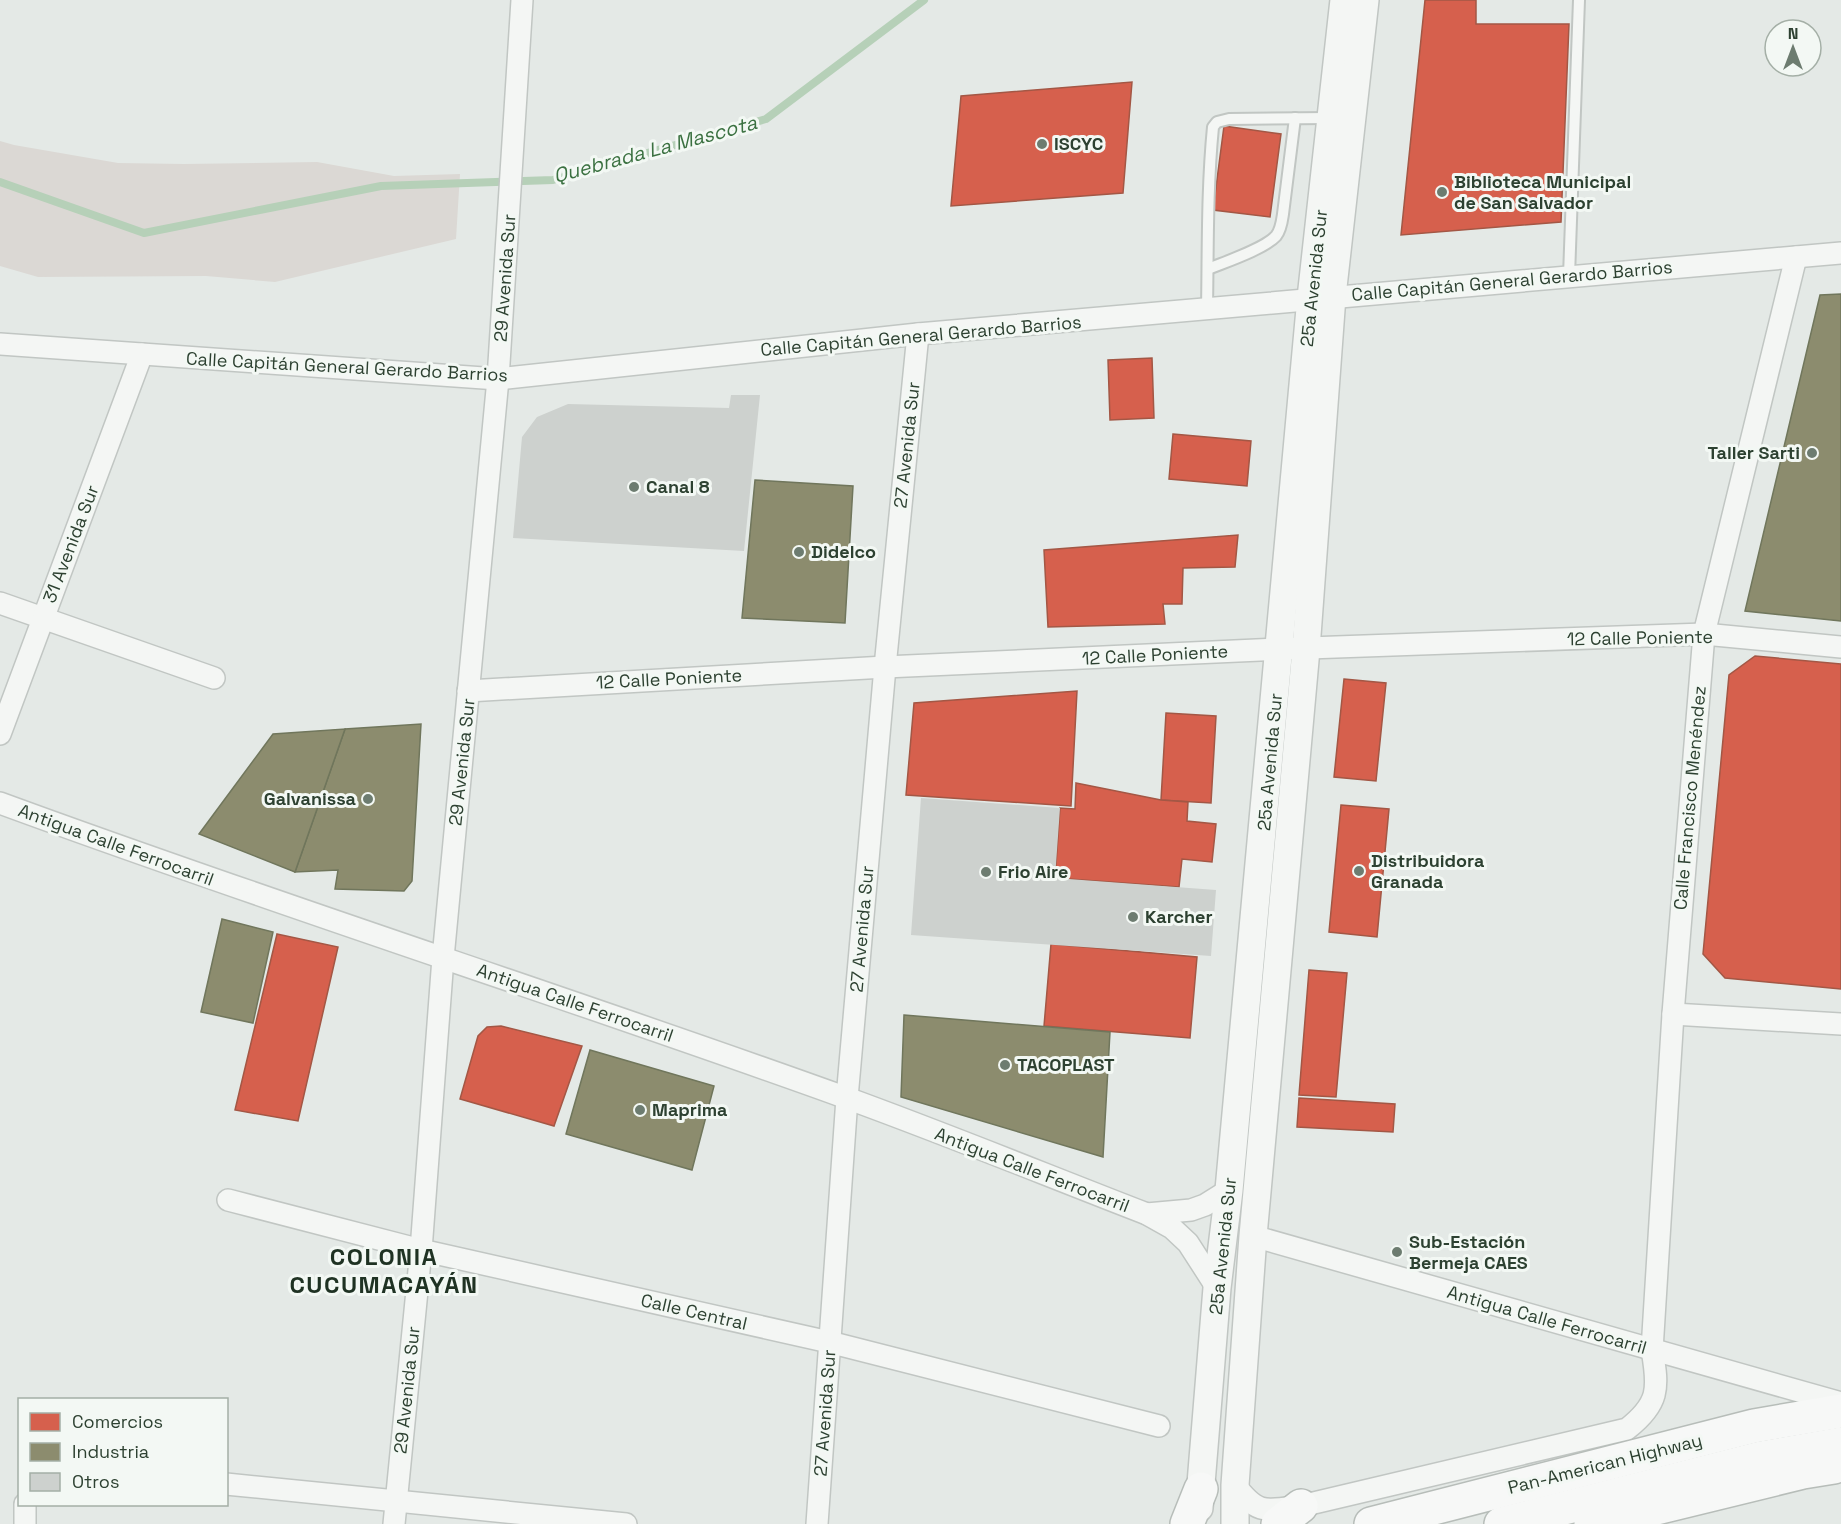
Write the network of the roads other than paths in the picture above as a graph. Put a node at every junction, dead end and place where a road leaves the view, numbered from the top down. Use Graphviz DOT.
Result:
graph roads {
  1 [pos="522,0"];
  2 [pos="1344,0"];
  3 [pos="1365,0"];
  4 [pos="1579,0"];
  5 [pos="1295,118"];
  6 [pos="1331,118"];
  7 [pos="1841,253"];
  8 [pos="1796,257"];
  9 [pos="1208,269"];
  10 [pos="1569,276"];
  11 [pos="1322,297"];
  12 [pos="1207,309"];
  13 [pos="918,334"];
  14 [pos="0,344"];
  15 [pos="142,354"];
  16 [pos="498,379"];
  17 [pos="0,603"];
  18 [pos="43,618"];
  19 [pos="1704,634"];
  20 [pos="1841,647"];
  21 [pos="1293,649"];
  22 [pos="885,668"];
  23 [pos="214,678"];
  24 [pos="468,691"];
  25 [pos="0,734"];
  26 [pos="0,803"];
  27 [pos="442,958"];
  28 [pos="1673,1014"];
  29 [pos="1841,1024"];
  30 [pos="847,1098"];
  31 [pos="1229,1190"];
  32 [pos="228,1200"];
  33 [pos="1147,1214"];
  34 [pos="1253,1236"];
  35 [pos="421,1250"];
  36 [pos="1217,1288"];
  37 [pos="830,1342"];
  38 [pos="1652,1350"];
  39 [pos="1841,1403"];
  40 [pos="1841,1411"];
  41 [pos="1159,1426"];
  42 [pos="1841,1444"];
  43 [pos="1841,1466"];
  44 [pos="228,1484"];
  45 [pos="1235,1485"];
  46 [pos="1201,1489"];
  47 [pos="396,1500"];
  48 [pos="25,1506"];
  49 [pos="1289,1515"];
  50 [pos="1632,1519"];
  51 [pos="25,1524"];
  52 [pos="394,1524"];
  53 [pos="626,1524"];
  54 [pos="817,1524"];
  55 [pos="1187,1524"];
  56 [pos="1198,1524"];
  57 [pos="1235,1524"];
  58 [pos="1371,1524"];
  59 [pos="1501,1524"];
  60 [pos="1591,1524"];
  1 -- 16 [label="street, 29 Avenida Sur"];
  2 -- 6 [label="street, 25a Avenida Sur"];
  3 -- 11 [label="street, 25a Avenida Sur"];
  4 -- 10 [label="lane"];
  5 -- 6 [label="lane"];
  5 -- 9 [label="lane"];
  5 -- 9 [label="lane"];
  6 -- 11 [label="street, 25a Avenida Sur"];
  7 -- 8 [label="street, Calle Capitán General Gerardo Barrios"];
  8 -- 10 [label="street, Calle Capitán General Gerardo Barrios"];
  8 -- 19 [label="street, Calle Francisco Menéndez"];
  9 -- 12 [label="lane"];
  10 -- 11 [label="street, Calle Capitán General Gerardo Barrios"];
  11 -- 12 [label="street, Calle Capitán General Gerardo Barrios"];
  11 -- 21 [label="street, 25a Avenida Sur"];
  12 -- 13 [label="street, Calle Capitán General Gerardo Barrios"];
  13 -- 16 [label="street, Calle Capitán General Gerardo Barrios"];
  13 -- 22 [label="street, 27 Avenida Sur"];
  14 -- 15 [label="street, Calle Capitán General Gerardo Barrios"];
  15 -- 16 [label="street, Calle Capitán General Gerardo Barrios"];
  15 -- 18 [label="street, 31 Avenida Sur"];
  16 -- 24 [label="street, 29 Avenida Sur"];
  17 -- 18 [label="street"];
  18 -- 23 [label="street"];
  18 -- 25 [label="street, 31 Avenida Sur"];
  19 -- 20 [label="street, 12 Calle Poniente"];
  19 -- 21 [label="street, 12 Calle Poniente"];
  19 -- 28 [label="street, Calle Francisco Menéndez"];
  21 -- 22 [label="street, 12 Calle Poniente"];
  21 -- 31 [label="street, 25a Avenida Sur"];
  21 -- 34 [label="street, 25a Avenida Sur"];
  22 -- 24 [label="street, 12 Calle Poniente"];
  22 -- 30 [label="street, 27 Avenida Sur"];
  24 -- 27 [label="street, 29 Avenida Sur"];
  26 -- 27 [label="street, Antigua Calle Ferrocarril"];
  27 -- 30 [label="street, Antigua Calle Ferrocarril"];
  27 -- 35 [label="street, 29 Avenida Sur"];
  28 -- 29 [label="street"];
  28 -- 38 [label="street, Calle Francisco Menéndez"];
  30 -- 33 [label="street, Antigua Calle Ferrocarril"];
  30 -- 37 [label="street, 27 Avenida Sur"];
  31 -- 33 [label="street, Antigua Calle Ferrocarril"];
  31 -- 36 [label="street, 25a Avenida Sur"];
  32 -- 35 [label="street, Calle Central"];
  33 -- 36 [label="street, Antigua Calle Ferrocarril"];
  34 -- 38 [label="street, Antigua Calle Ferrocarril"];
  34 -- 45 [label="street, 25a Avenida Sur"];
  35 -- 37 [label="street, Calle Central"];
  35 -- 47 [label="street, 29 Avenida Sur"];
  36 -- 46 [label="street, 25a Avenida Sur"];
  37 -- 41 [label="street, Calle Central"];
  37 -- 54 [label="street, 27 Avenida Sur"];
  38 -- 39 [label="street, Antigua Calle Ferrocarril"];
  38 -- 49 [label="street, Calle Francisco Menéndez"];
  40 -- 58 [label="highway, Pan-American Highway"];
  42 -- 59 [label="highway, Pan-American Highway"];
  43 -- 50 [label="highway"];
  44 -- 47 [label="street"];
  45 -- 49 [label="street, Calle Francisco Menéndez"];
  45 -- 57 [label="street, 25a Avenida Sur"];
  46 -- 55 [label="highway"];
  46 -- 56 [label="street, 25a Avenida Sur"];
  47 -- 52 [label="street, 29 Avenida Sur"];
  47 -- 53 [label="street"];
  48 -- 51 [label="street"];
  50 -- 60 [label="highway"];
}
